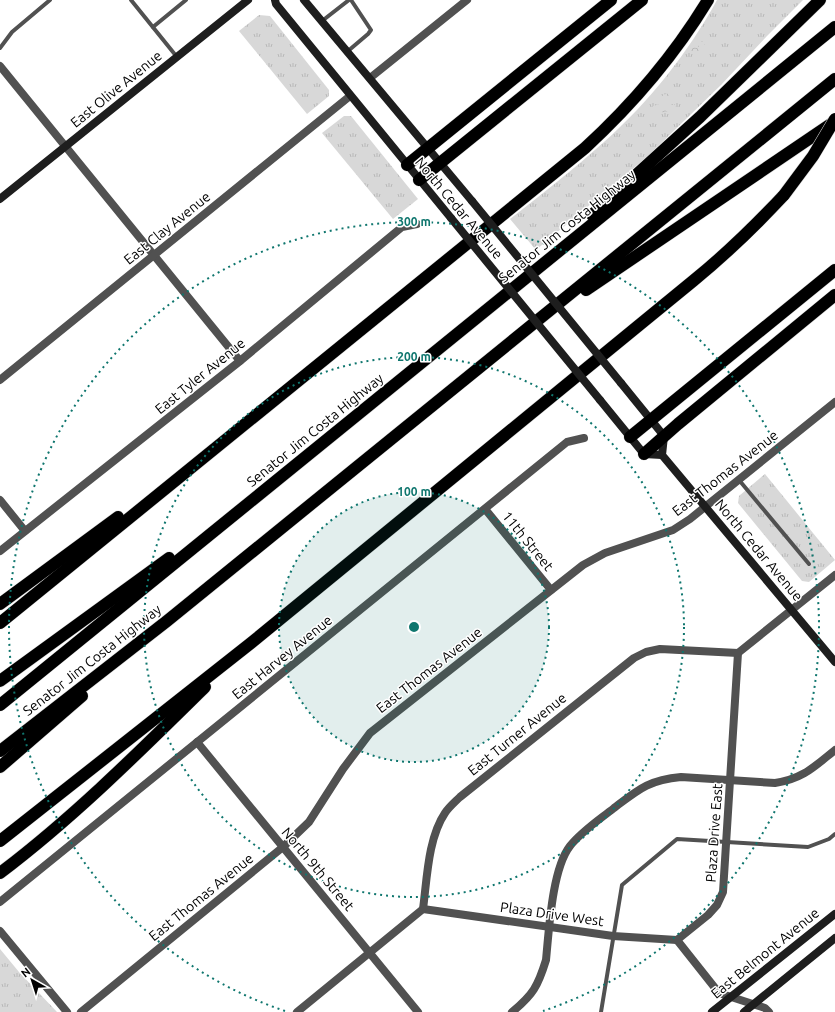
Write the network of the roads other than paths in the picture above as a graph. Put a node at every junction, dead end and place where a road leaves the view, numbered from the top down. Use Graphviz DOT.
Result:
graph roads {
  1 [pos="50,0"];
  2 [pos="132,0"];
  3 [pos="186,0"];
  4 [pos="248,0"];
  5 [pos="275,0"];
  6 [pos="304,0"];
  7 [pos="350,0"];
  8 [pos="467,0"];
  9 [pos="611,0"];
  10 [pos="642,0"];
  11 [pos="708,0"];
  12 [pos="820,0"];
  13 [pos="322,21"];
  14 [pos="153,27"];
  15 [pos="835,27"];
  16 [pos="0,48"];
  17 [pos="348,51"];
  18 [pos="177,57"];
  19 [pos="0,66"];
  20 [pos="370,78"];
  21 [pos="835,79"];
  22 [pos="350,96"];
  23 [pos="835,120"];
  24 [pos="65,146"];
  25 [pos="428,148"];
  26 [pos="441,163"];
  27 [pos="407,166"];
  28 [pos="419,180"];
  29 [pos="0,199"];
  30 [pos="417,224"];
  31 [pos="154,255"];
  32 [pos="835,270"];
  33 [pos="835,295"];
  34 [pos="495,303"];
  35 [pos="519,336"];
  36 [pos="240,361"];
  37 [pos="0,380"];
  38 [pos="835,402"];
  39 [pos="651,420"];
  40 [pos="243,426"];
  41 [pos="664,436"];
  42 [pos="630,437"];
  43 [pos="584,438"];
  44 [pos="644,454"];
  45 [pos="662,455"];
  46 [pos="283,475"];
  47 [pos="739,480"];
  48 [pos="0,500"];
  49 [pos="705,507"];
  50 [pos="485,509"];
  51 [pos="26,531"];
  52 [pos="0,551"];
  53 [pos="809,564"];
  54 [pos="835,575"];
  55 [pos="551,590"];
  56 [pos="0,604"];
  57 [pos="792,610"];
  58 [pos="167,622"];
  59 [pos="0,623"];
  60 [pos="251,643"];
  61 [pos="738,653"];
  62 [pos="835,662"];
  63 [pos="0,680"];
  64 [pos="0,705"];
  65 [pos="197,742"];
  66 [pos="835,750"];
  67 [pos="0,751"];
  68 [pos="0,767"];
  69 [pos="730,780"];
  70 [pos="835,834"];
  71 [pos="0,841"];
  72 [pos="726,842"];
  73 [pos="283,848"];
  74 [pos="0,873"];
  75 [pos="0,902"];
  76 [pos="423,909"];
  77 [pos="835,914"];
  78 [pos="549,927"];
  79 [pos="0,931"];
  80 [pos="613,936"];
  81 [pos="835,938"];
  82 [pos="677,940"];
  83 [pos="370,953"];
  84 [pos="730,997"];
  85 [pos="754,1004"];
  86 [pos="66,1012"];
  87 [pos="81,1012"];
  88 [pos="297,1012"];
  89 [pos="418,1012"];
  90 [pos="512,1012"];
  91 [pos="601,1012"];
  92 [pos="712,1012"];
  93 [pos="744,1012"];
  94 [pos="769,1012"];
  1 -- 16 [label="lane"];
  2 -- 14 [label="lane"];
  3 -- 14 [label="lane"];
  4 -- 18 [label="main road, East Olive Avenue"];
  5 -- 22 [label="main road, North Cedar Avenue"];
  6 -- 13 [label="main road, North Cedar Avenue"];
  7 -- 13 [label="lane"];
  7 -- 17 [label="lane"];
  8 -- 20 [label="street"];
  9 -- 25 [label="highway"];
  10 -- 26 [label="highway"];
  11 -- 40 [label="highway"];
  12 -- 34 [label="highway"];
  13 -- 17 [label="main road, North Cedar Avenue"];
  14 -- 18 [label="lane"];
  15 -- 34 [label="highway, Senator Jim Costa Highway"];
  17 -- 20 [label="main road, North Cedar Avenue"];
  18 -- 24 [label="main road, East Olive Avenue"];
  19 -- 24 [label="street"];
  20 -- 25 [label="main road, North Cedar Avenue"];
  21 -- 35 [label="highway, Senator Jim Costa Highway"];
  22 -- 27 [label="main road, North Cedar Avenue"];
  22 -- 31 [label="street, East Clay Avenue"];
  23 -- 35 [label="highway"];
  23 -- 60 [label="highway, bridge"];
  24 -- 29 [label="main road, East Olive Avenue"];
  24 -- 31 [label="street"];
  25 -- 26 [label="main road, North Cedar Avenue"];
  25 -- 27 [label="highway"];
  26 -- 28 [label="highway"];
  26 -- 39 [label="main road, North Cedar Avenue, bridge"];
  27 -- 28 [label="main road, North Cedar Avenue"];
  28 -- 42 [label="main road, North Cedar Avenue, bridge"];
  30 -- 36 [label="street, East Tyler Avenue"];
  31 -- 36 [label="street"];
  31 -- 37 [label="street, East Clay Avenue"];
  32 -- 39 [label="highway"];
  33 -- 41 [label="highway"];
  34 -- 46 [label="highway, Senator Jim Costa Highway"];
  35 -- 58 [label="highway, Senator Jim Costa Highway"];
  36 -- 51 [label="street, East Tyler Avenue"];
  38 -- 47 [label="street, East Thomas Avenue"];
  39 -- 41 [label="main road, North Cedar Avenue"];
  39 -- 42 [label="highway"];
  40 -- 56 [label="highway"];
  40 -- 59 [label="highway"];
  41 -- 44 [label="highway"];
  41 -- 45 [label="main road"];
  42 -- 44 [label="main road, North Cedar Avenue"];
  43 -- 50 [label="street, East Harvey Avenue"];
  44 -- 45 [label="main road"];
  45 -- 49 [label="main road, North Cedar Avenue"];
  46 -- 63 [label="highway"];
  46 -- 64 [label="highway, Senator Jim Costa Highway"];
  47 -- 49 [label="street, East Thomas Avenue"];
  47 -- 53 [label="lane"];
  48 -- 51 [label="street"];
  49 -- 55 [label="street, East Thomas Avenue"];
  49 -- 57 [label="main road, North Cedar Avenue"];
  50 -- 55 [label="street, 11th Street"];
  50 -- 65 [label="street, East Harvey Avenue"];
  51 -- 52 [label="street, East Tyler Avenue"];
  54 -- 57 [label="street"];
  55 -- 73 [label="street, East Thomas Avenue"];
  57 -- 61 [label="street"];
  57 -- 62 [label="main road, North Cedar Avenue"];
  58 -- 67 [label="highway, Senator Jim Costa Highway"];
  58 -- 68 [label="highway"];
  60 -- 71 [label="highway"];
  60 -- 74 [label="highway"];
  61 -- 69 [label="street, Plaza Drive East"];
  61 -- 76 [label="street, East Turner Avenue"];
  65 -- 73 [label="street, North 9th Street"];
  65 -- 75 [label="street, East Harvey Avenue"];
  66 -- 69 [label="street"];
  69 -- 72 [label="street, Plaza Drive East"];
  69 -- 78 [label="street"];
  70 -- 72 [label="lane"];
  72 -- 80 [label="lane"];
  72 -- 82 [label="street, Plaza Drive East"];
  73 -- 83 [label="street, North 9th Street"];
  73 -- 87 [label="street, East Thomas Avenue"];
  76 -- 78 [label="street, Plaza Drive West"];
  76 -- 83 [label="street"];
  77 -- 84 [label="main road, East Belmont Avenue"];
  78 -- 80 [label="street, Plaza Drive West"];
  78 -- 90 [label="street"];
  79 -- 86 [label="street"];
  80 -- 82 [label="street, Plaza Drive West"];
  80 -- 91 [label="lane"];
  81 -- 85 [label="main road"];
  82 -- 84 [label="street"];
  83 -- 88 [label="street"];
  83 -- 89 [label="street, North 9th Street"];
  84 -- 85 [label="street"];
  84 -- 92 [label="main road, East Belmont Avenue"];
  85 -- 93 [label="main road"];
  85 -- 94 [label="street"];
}
